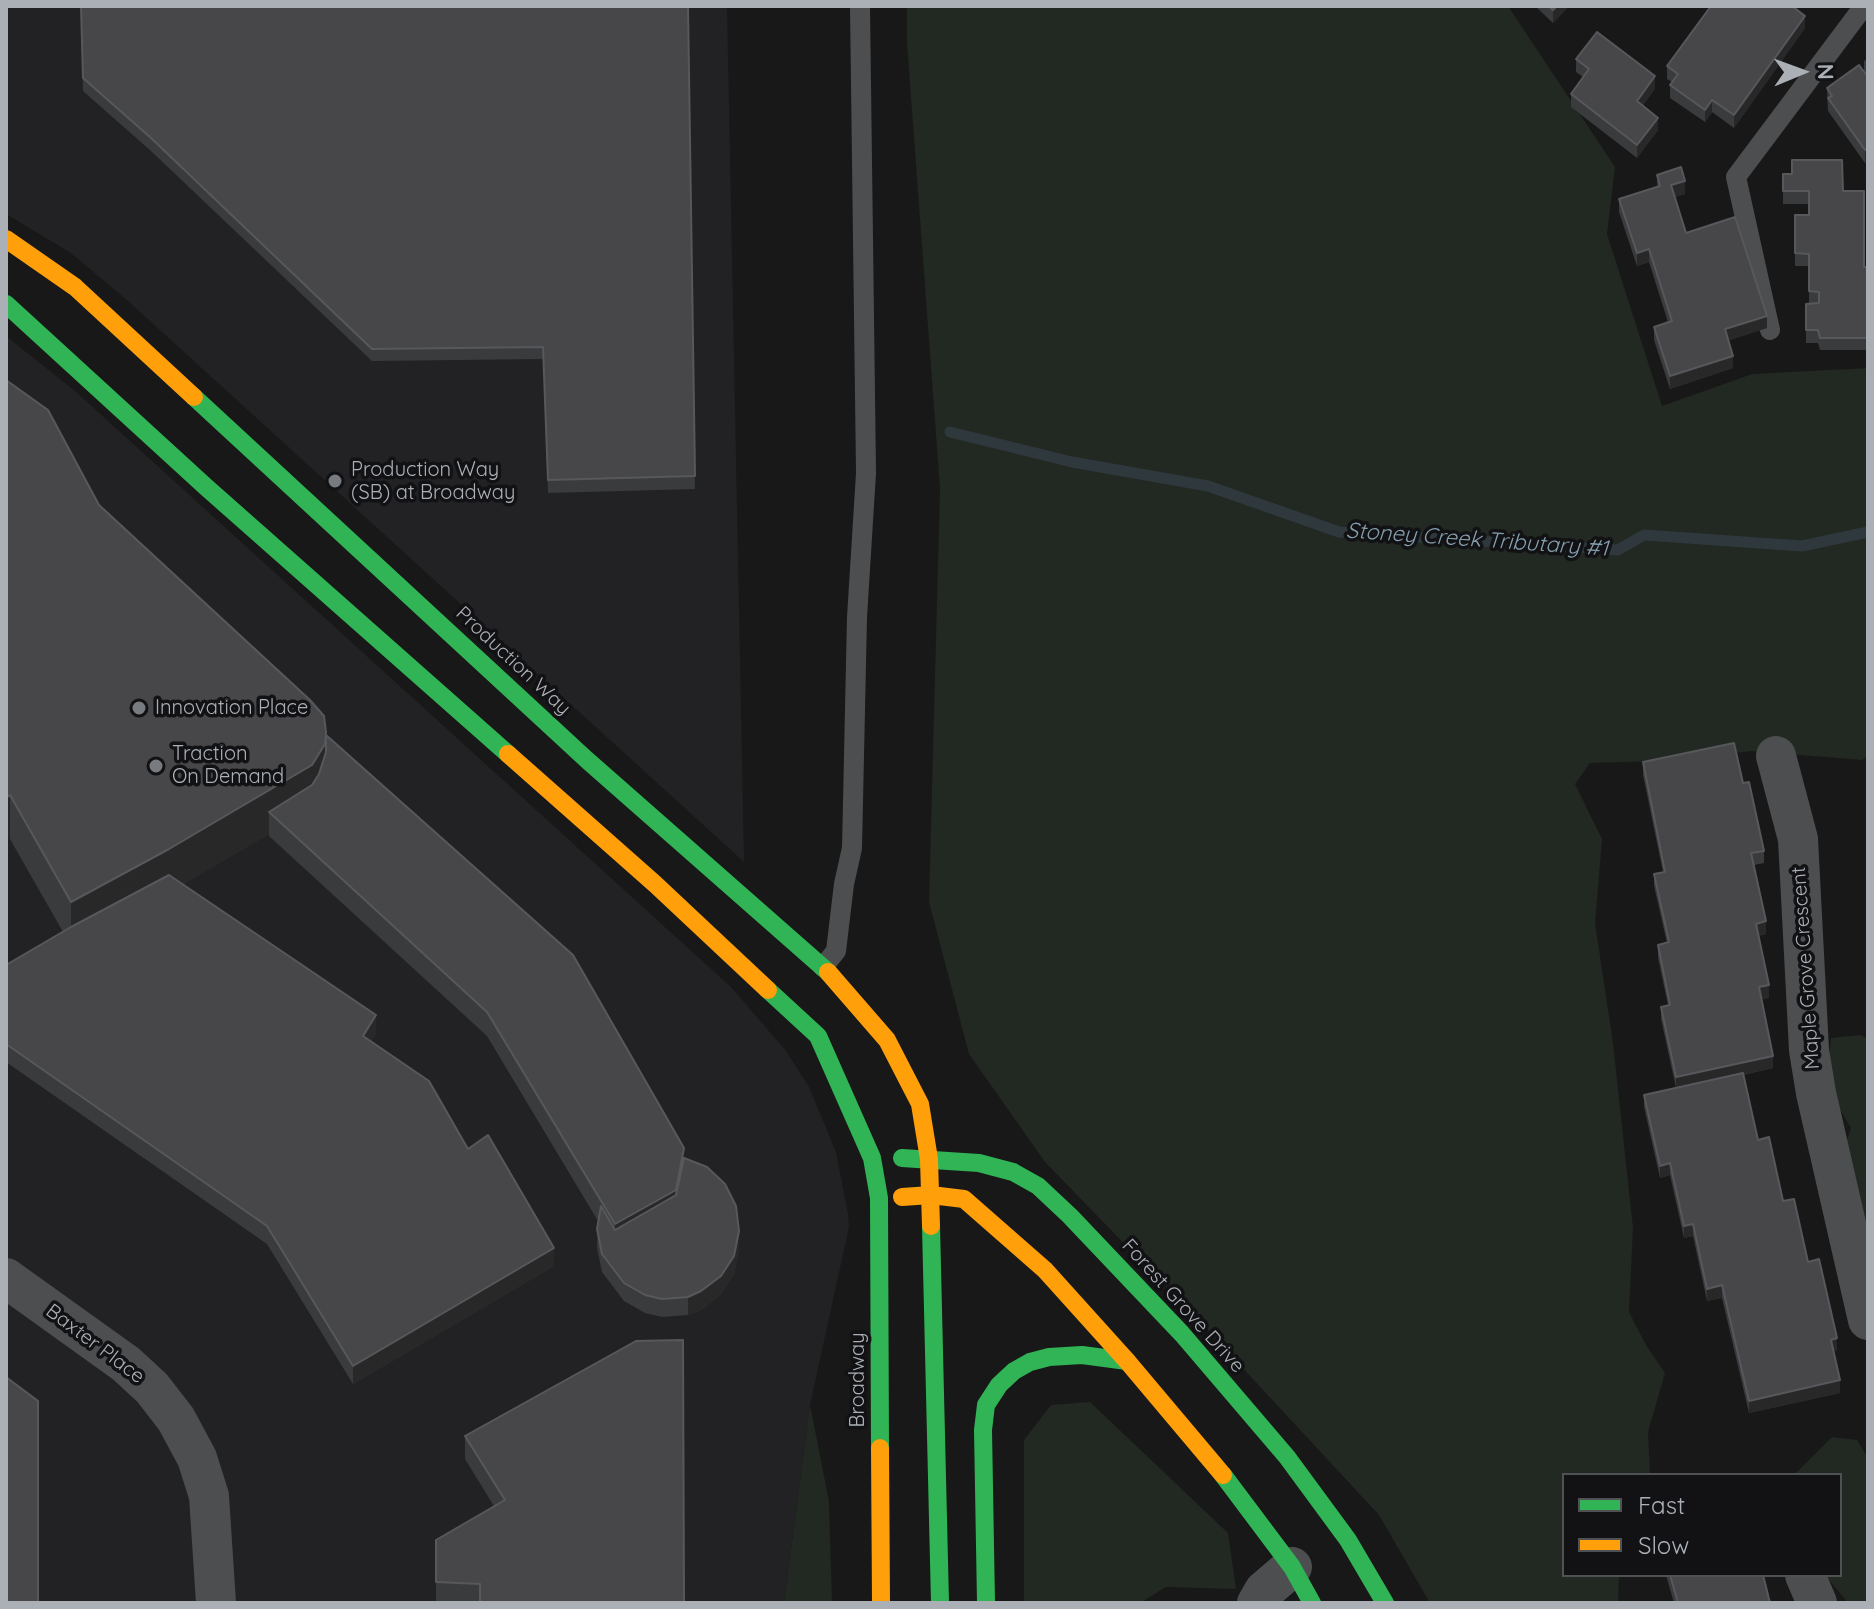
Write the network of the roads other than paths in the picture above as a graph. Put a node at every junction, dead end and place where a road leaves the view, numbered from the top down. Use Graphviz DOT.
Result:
graph roads {
  1 [pos="860,6"];
  2 [pos="1864,6"];
  3 [pos="6,239"];
  4 [pos="6,304"];
  5 [pos="1770,330"];
  6 [pos="1776,756"];
  7 [pos="823,967"];
  8 [pos="872,1158"];
  9 [pos="929,1159"];
  10 [pos="931,1195"];
  11 [pos="879,1198"];
  12 [pos="6,1278"];
  13 [pos="1868,1320"];
  14 [pos="1127,1361"];
  15 [pos="1292,1567"];
  16 [pos="1806,1577"];
  17 [pos="216,1603"];
  18 [pos="881,1603"];
  19 [pos="940,1603"];
  20 [pos="986,1603"];
  21 [pos="1257,1603"];
  22 [pos="1312,1603"];
  23 [pos="1385,1603"];
  24 [pos="1817,1603"];
  1 -- 7 [label="lane"];
  2 -- 5 [label="lane"];
  3 -- 7 [label="street, Production Way"];
  4 -- 8 [label="street"];
  6 -- 13 [label="street, Maple Grove Crescent"];
  7 -- 9 [label="street, Production Way"];
  8 -- 9 [label="street, Forest Grove Drive"];
  8 -- 11 [label="street, Broadway"];
  9 -- 10 [label="street"];
  9 -- 23 [label="street, Forest Grove Drive"];
  10 -- 11 [label="street"];
  10 -- 14 [label="street"];
  10 -- 19 [label="street"];
  11 -- 18 [label="street, Broadway"];
  12 -- 17 [label="street, Baxter Place"];
  14 -- 15 [label="street"];
  14 -- 20 [label="street"];
  15 -- 21 [label="street"];
  15 -- 22 [label="street"];
  16 -- 24 [label="street"];
}
